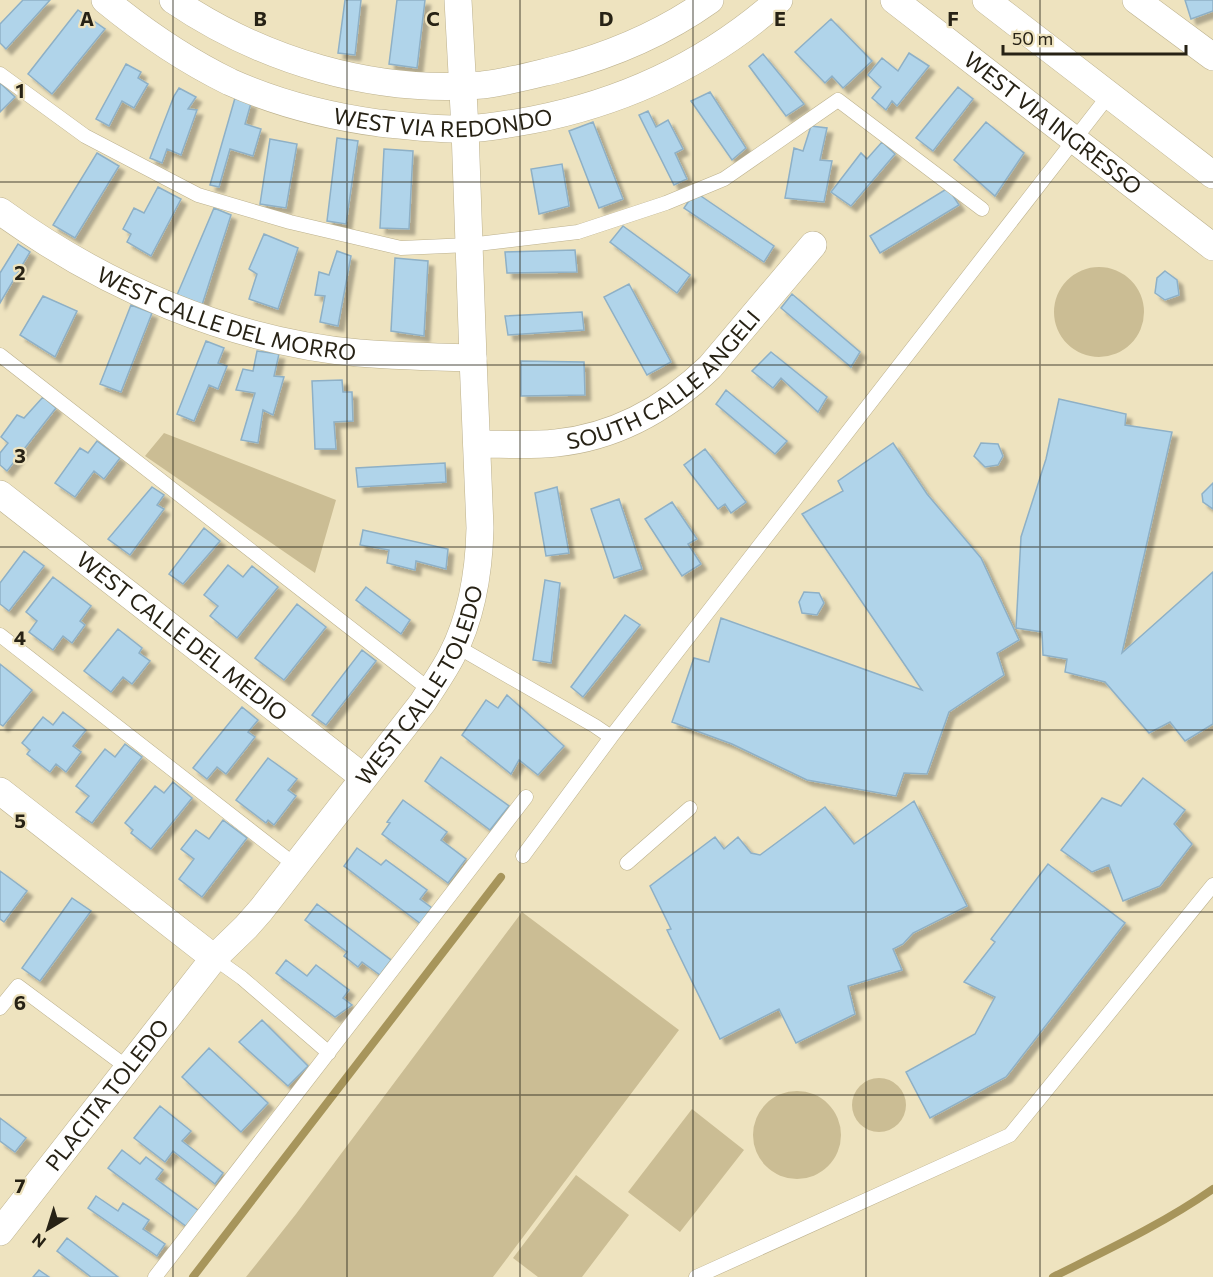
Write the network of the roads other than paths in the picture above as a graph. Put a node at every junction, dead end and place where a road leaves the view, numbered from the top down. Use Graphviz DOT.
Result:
graph roads {
  1 [pos="105,0"];
  2 [pos="173,0"];
  3 [pos="458,0"];
  4 [pos="710,0"];
  5 [pos="779,0"];
  6 [pos="986,0"];
  7 [pos="1136,0"];
  8 [pos="905,3"];
  9 [pos="1213,57"];
  10 [pos="0,74"];
  11 [pos="462,86"];
  12 [pos="1109,95"];
  13 [pos="465,129"];
  14 [pos="1075,140"];
  15 [pos="1213,175"];
  16 [pos="982,209"];
  17 [pos="0,211"];
  18 [pos="469,245"];
  19 [pos="813,245"];
  20 [pos="1213,247"];
  21 [pos="0,355"];
  22 [pos="472,358"];
  23 [pos="477,444"];
  24 [pos="0,495"];
  25 [pos="0,635"];
  26 [pos="456,645"];
  27 [pos="430,690"];
  28 [pos="611,737"];
  29 [pos="363,777"];
  30 [pos="1,793"];
  31 [pos="526,797"];
  32 [pos="690,808"];
  33 [pos="524,856"];
  34 [pos="627,863"];
  35 [pos="295,865"];
  36 [pos="1213,885"];
  37 [pos="214,958"];
  38 [pos="0,1008"];
  39 [pos="329,1053"];
  40 [pos="128,1068"];
  41 [pos="0,1232"];
  42 [pos="155,1277"];
  43 [pos="696,1277"];
  1 -- 13 [label="street, WEST VIA REDONDO"];
  2 -- 11 [label="street, WEST VIA REDONDO"];
  3 -- 11 [label="street, WEST CALLE TOLEDO"];
  4 -- 11 [label="street, WEST VIA REDONDO"];
  5 -- 13 [label="street, WEST VIA REDONDO"];
  6 -- 12 [label="street"];
  7 -- 9 [label="street"];
  8 -- 14 [label="street, WEST VIA INGRESSO"];
  10 -- 18 [label="lane"];
  11 -- 13 [label="street, WEST CALLE TOLEDO"];
  12 -- 14 [label="lane"];
  12 -- 15 [label="street"];
  13 -- 18 [label="street, WEST CALLE TOLEDO"];
  14 -- 20 [label="street, WEST VIA INGRESSO"];
  14 -- 28 [label="lane"];
  16 -- 18 [label="lane"];
  17 -- 22 [label="street, WEST CALLE DEL MORRO"];
  18 -- 22 [label="street, WEST CALLE TOLEDO"];
  19 -- 23 [label="street, SOUTH CALLE ANGELI"];
  21 -- 27 [label="lane"];
  22 -- 23 [label="street, WEST CALLE TOLEDO"];
  23 -- 26 [label="street, WEST CALLE TOLEDO"];
  24 -- 29 [label="street, WEST CALLE DEL MEDIO"];
  25 -- 35 [label="lane"];
  26 -- 27 [label="street, WEST CALLE TOLEDO"];
  26 -- 28 [label="lane"];
  27 -- 29 [label="street, WEST CALLE TOLEDO"];
  28 -- 33 [label="lane"];
  29 -- 35 [label="street, WEST CALLE TOLEDO"];
  30 -- 37 [label="street"];
  31 -- 39 [label="lane"];
  32 -- 34 [label="lane"];
  35 -- 37 [label="street, WEST CALLE TOLEDO"];
  36 -- 43 [label="lane"];
  37 -- 39 [label="lane"];
  37 -- 40 [label="street, PLACITA TOLEDO"];
  38 -- 40 [label="lane"];
  39 -- 42 [label="lane"];
  40 -- 41 [label="street, PLACITA TOLEDO"];
}
